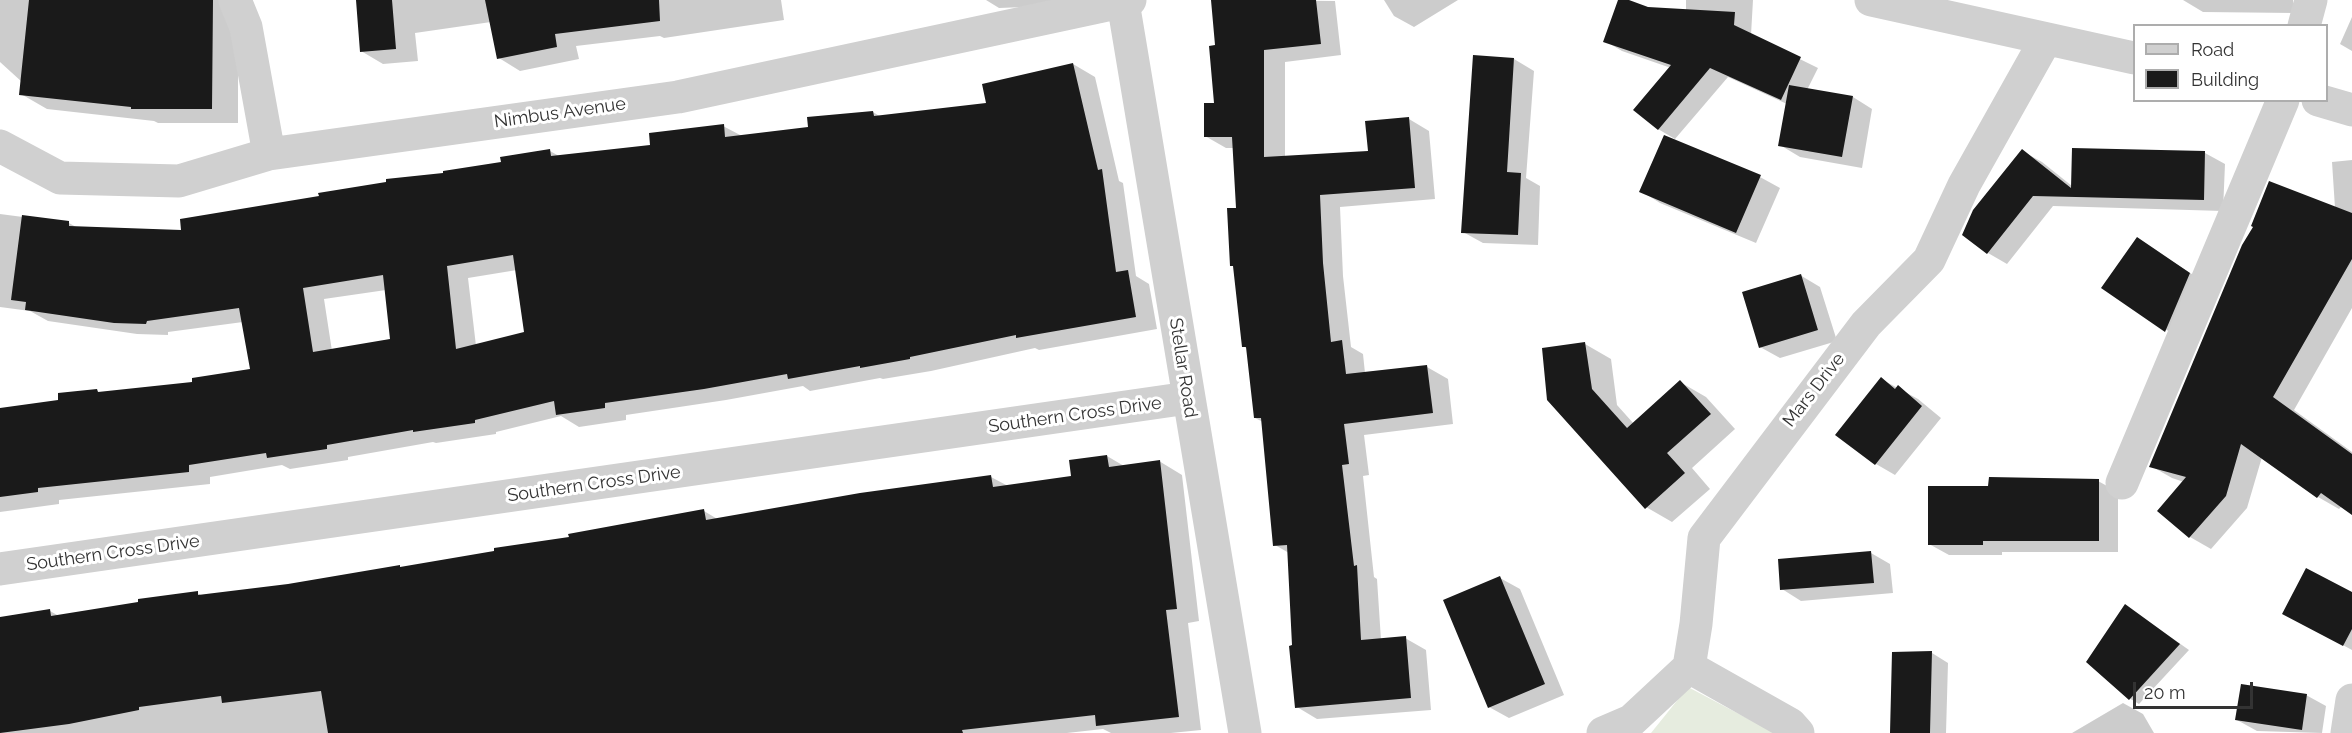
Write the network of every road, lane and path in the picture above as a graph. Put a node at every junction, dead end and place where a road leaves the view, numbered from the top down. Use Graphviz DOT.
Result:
graph roads {
  1 [pos="235,0"];
  2 [pos="1871,0"];
  3 [pos="2311,0"];
  4 [pos="1126,1"];
  5 [pos="2305,24"];
  6 [pos="2046,39"];
  7 [pos="2133,58"];
  8 [pos="2282,102"];
  9 [pos="2325,102"];
  10 [pos="2352,110"];
  11 [pos="0,146"];
  12 [pos="269,154"];
  13 [pos="1188,398"];
  14 [pos="2122,483"];
  15 [pos="0,569"];
  16 [pos="1689,667"];
  17 [pos="2352,700"];
  18 [pos="1245,733"];
  19 [pos="1602,733"];
  20 [pos="1798,733"];
  21 [pos="2347,733"];
  1 -- 12 [label="street"];
  2 -- 6 [label="street"];
  3 -- 5 [label="street"];
  4 -- 12 [label="street, Nimbus Avenue"];
  4 -- 13 [label="street, Stellar Road"];
  6 -- 7 [label="street"];
  6 -- 16 [label="street, Mars Drive"];
  8 -- 14 [label="street"];
  9 -- 10 [label="street"];
  11 -- 12 [label="street, Nimbus Avenue"];
  13 -- 15 [label="street, Southern Cross Drive"];
  13 -- 18 [label="street, Stellar Road"];
  16 -- 19 [label="street"];
  16 -- 20 [label="street"];
  17 -- 21 [label="street"];
}
